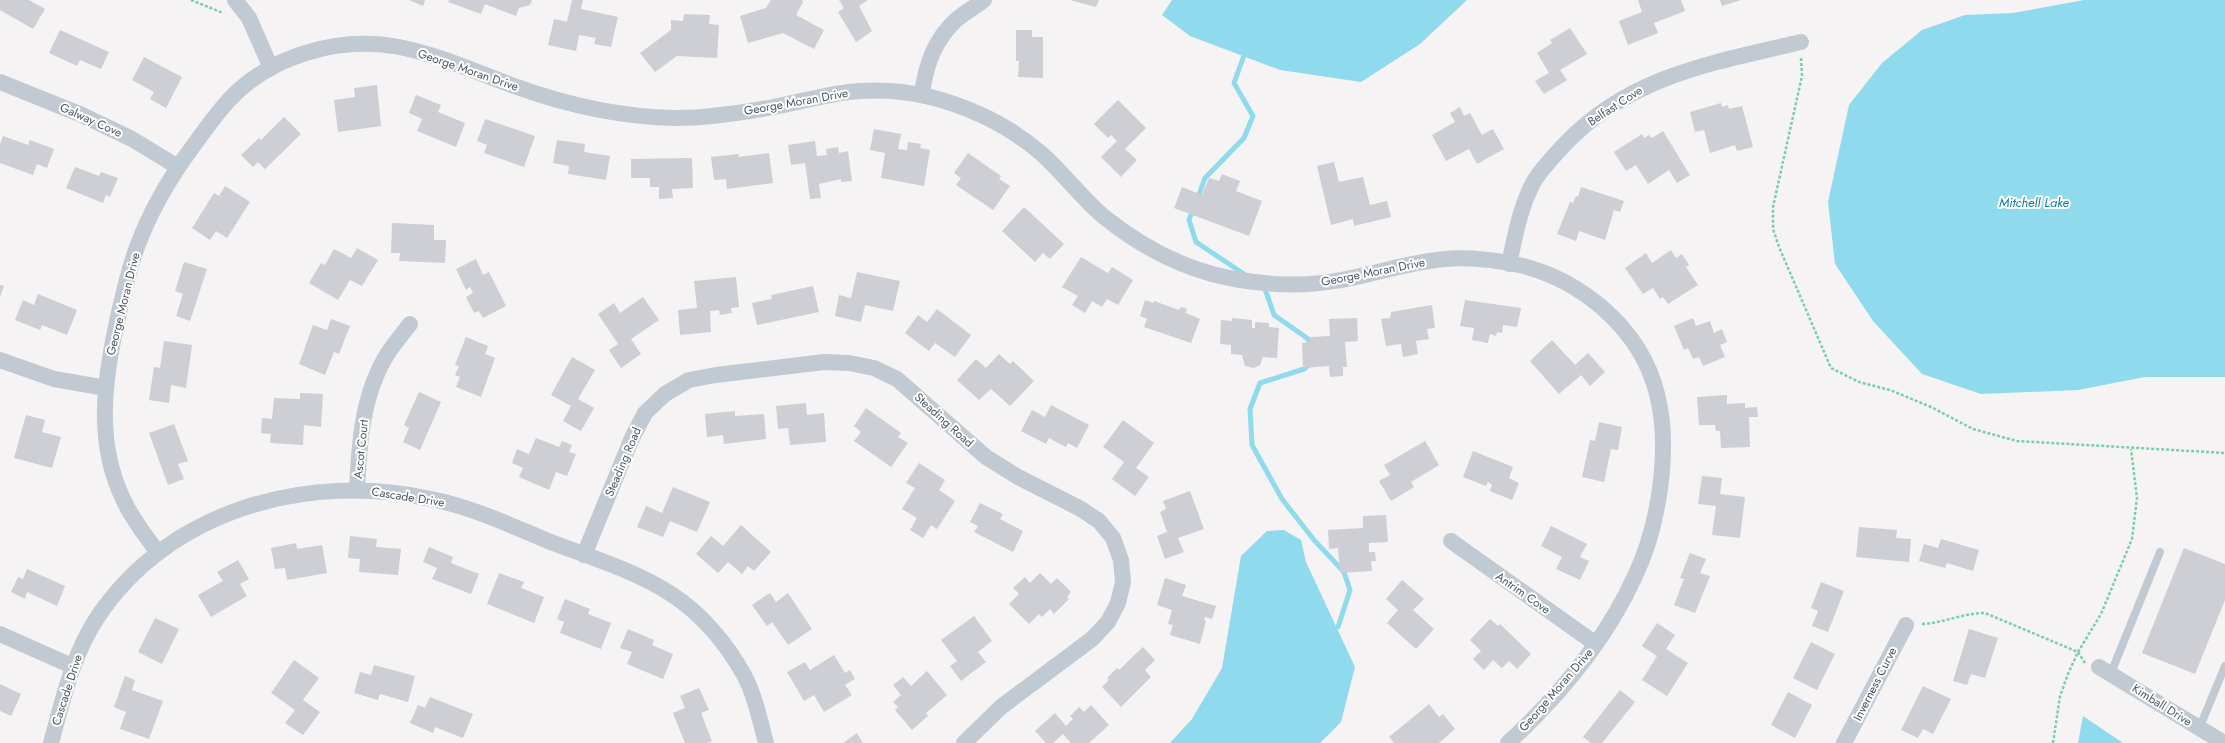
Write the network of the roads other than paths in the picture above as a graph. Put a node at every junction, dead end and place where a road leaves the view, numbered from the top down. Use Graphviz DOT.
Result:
graph roads {
  1 [pos="235,0"];
  2 [pos="984,0"];
  3 [pos="1801,42"];
  4 [pos="271,68"];
  5 [pos="0,82"];
  6 [pos="922,95"];
  7 [pos="178,167"];
  8 [pos="1509,264"];
  9 [pos="410,324"];
  10 [pos="0,360"];
  11 [pos="106,388"];
  12 [pos="357,490"];
  13 [pos="1451,541"];
  14 [pos="2160,552"];
  15 [pos="158,553"];
  16 [pos="584,555"];
  17 [pos="1906,625"];
  18 [pos="0,634"];
  19 [pos="1596,644"];
  20 [pos="72,666"];
  21 [pos="2225,666"];
  22 [pos="2105,670"];
  23 [pos="2199,729"];
  24 [pos="50,743"];
  25 [pos="766,743"];
  26 [pos="964,743"];
  27 [pos="1508,743"];
  28 [pos="1844,743"];
  29 [pos="2224,743"];
  1 -- 4 [label="street"];
  2 -- 6 [label="street"];
  3 -- 8 [label="street, Belfast Cove"];
  4 -- 6 [label="street, George Moran Drive"];
  4 -- 7 [label="street, George Moran Drive"];
  5 -- 7 [label="street, Galway Cove"];
  6 -- 8 [label="street, George Moran Drive"];
  7 -- 11 [label="street, George Moran Drive"];
  8 -- 19 [label="street, George Moran Drive"];
  9 -- 12 [label="street, Ascot Court"];
  10 -- 11 [label="street"];
  11 -- 15 [label="street, George Moran Drive"];
  12 -- 15 [label="street, Cascade Drive"];
  12 -- 16 [label="street, Cascade Drive"];
  13 -- 19 [label="street, Antrim Cove"];
  14 -- 22 [label="lane"];
  15 -- 20 [label="street, Cascade Drive"];
  16 -- 25 [label="street, Cascade Drive"];
  16 -- 26 [label="street, Steading Road"];
  17 -- 28 [label="street, Inverness Curve"];
  18 -- 20 [label="street"];
  19 -- 27 [label="street, George Moran Drive"];
  20 -- 24 [label="street, Cascade Drive"];
  21 -- 23 [label="lane"];
  22 -- 23 [label="street, Kimball Drive"];
  23 -- 29 [label="street, Kimball Drive"];
}
